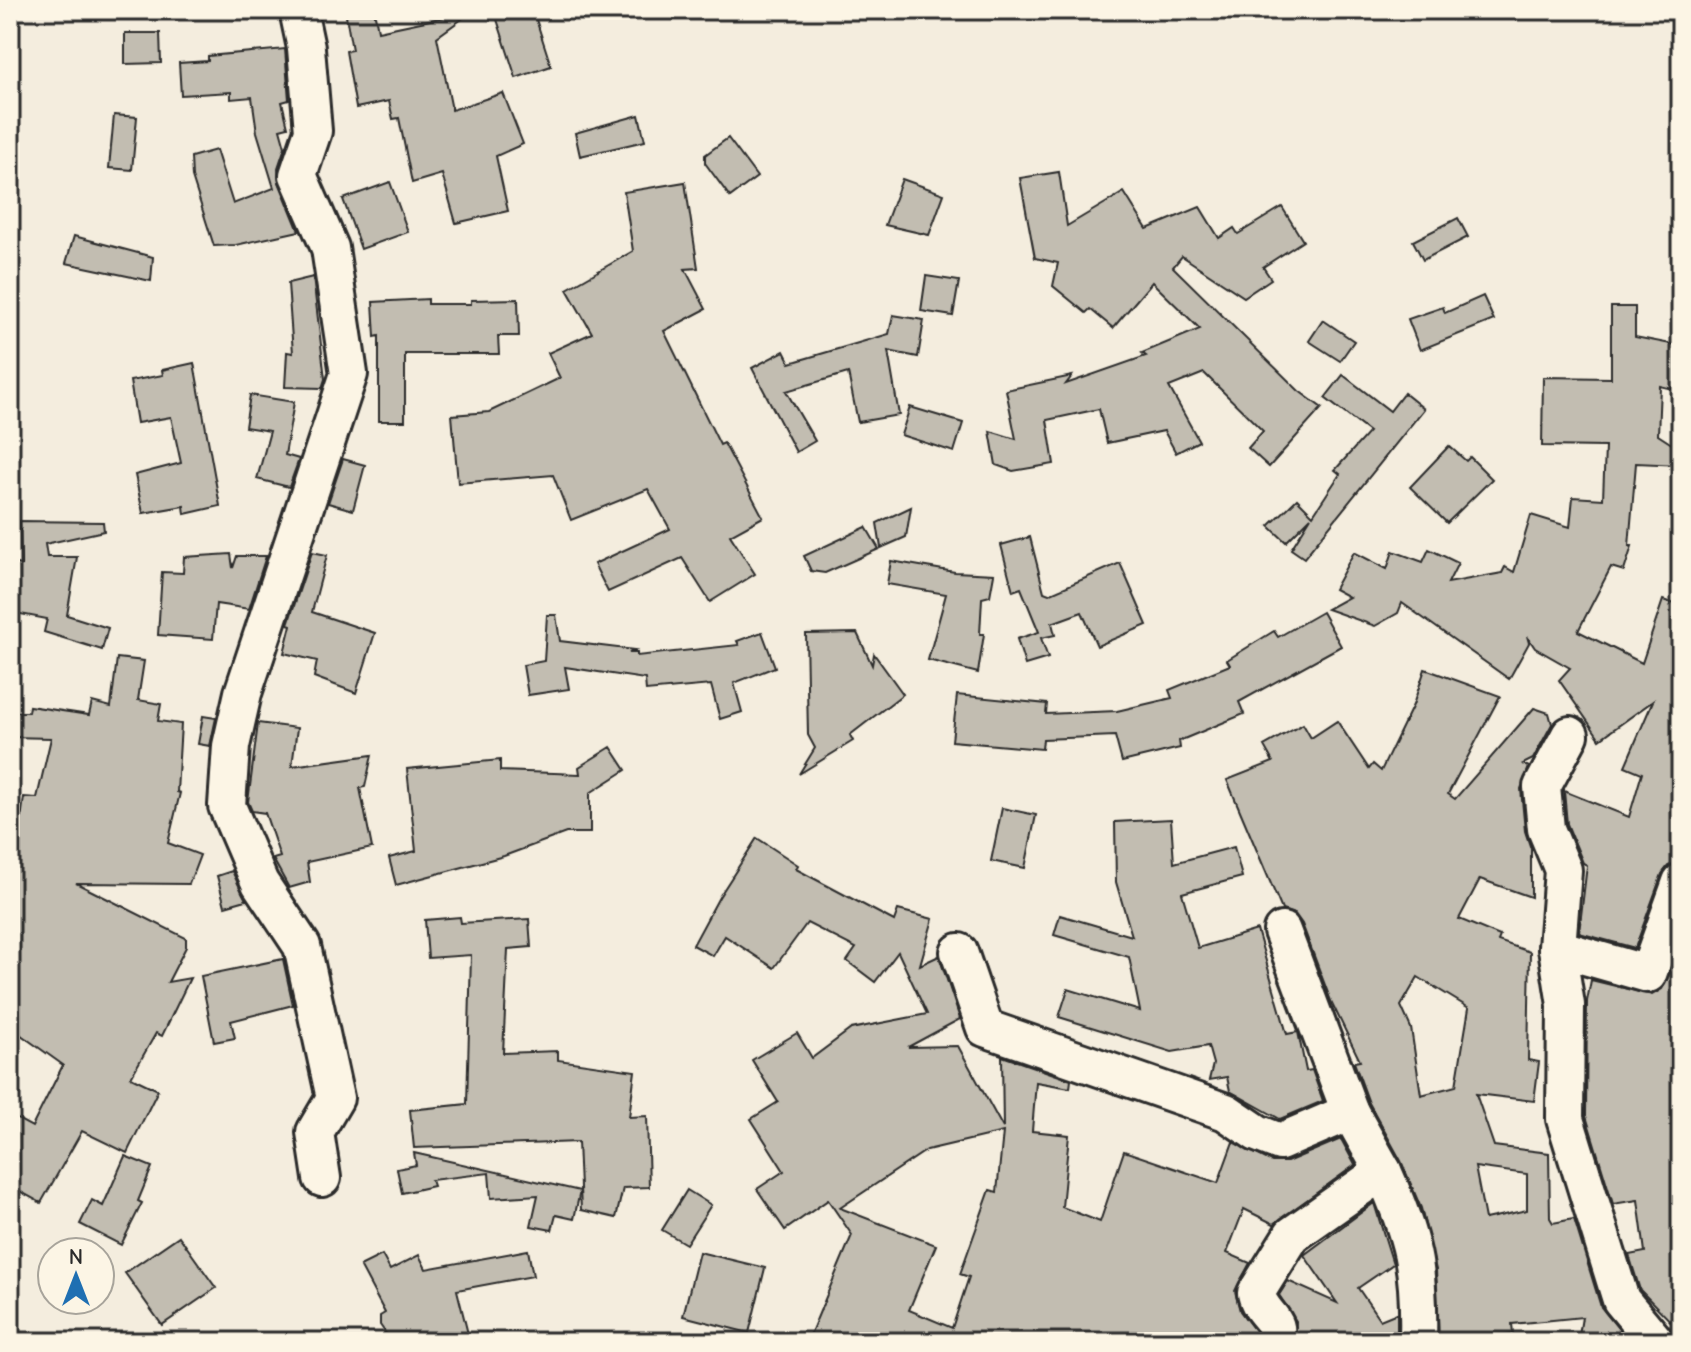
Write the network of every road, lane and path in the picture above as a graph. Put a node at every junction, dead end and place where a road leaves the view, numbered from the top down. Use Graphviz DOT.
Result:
graph roads {
  1 [pos="298,10"];
  2 [pos="1570,735"];
  3 [pos="1681,882"];
  4 [pos="1282,931"];
  5 [pos="1557,948"];
  6 [pos="959,952"];
  7 [pos="1350,1112"];
  8 [pos="1383,1171"];
  9 [pos="322,1178"];
  10 [pos="1273,1342"];
  11 [pos="1418,1342"];
  12 [pos="1656,1342"];
  1 -- 9 [label="street"];
  2 -- 5 [label="street"];
  3 -- 5 [label="street"];
  4 -- 7 [label="street"];
  5 -- 12 [label="street"];
  6 -- 7 [label="street"];
  7 -- 8 [label="street"];
  8 -- 10 [label="street"];
  8 -- 11 [label="street"];
}
